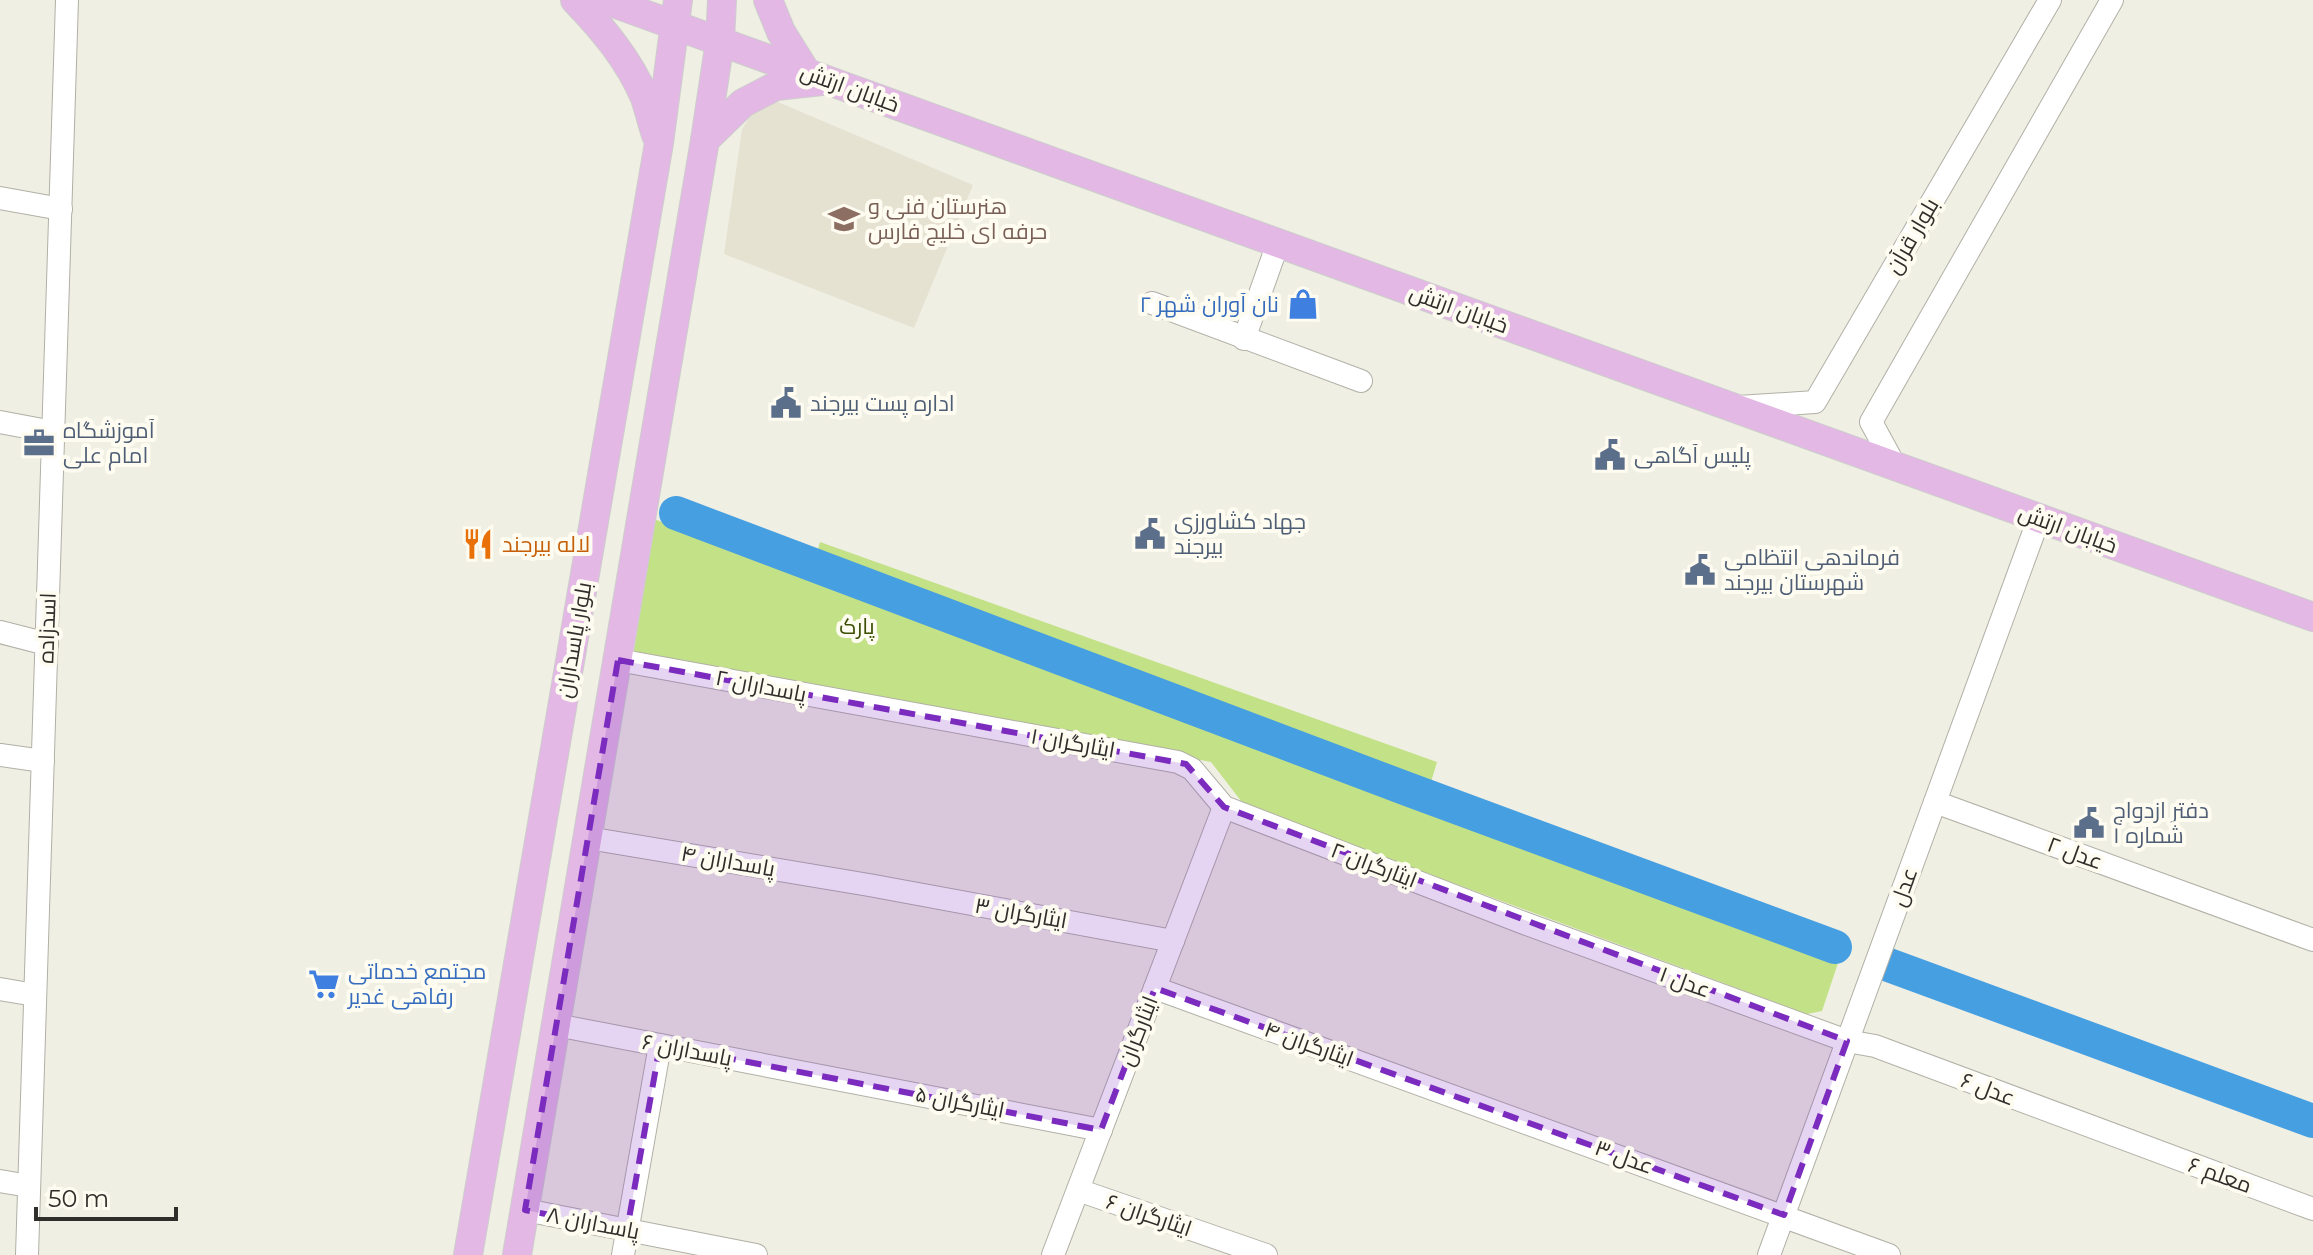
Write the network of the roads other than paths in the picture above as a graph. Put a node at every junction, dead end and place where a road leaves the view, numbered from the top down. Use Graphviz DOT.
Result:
graph roads {
  1 [pos="67,0"];
  2 [pos="575,0"];
  3 [pos="605,0"];
  4 [pos="722,0"];
  5 [pos="768,0"];
  6 [pos="2050,0"];
  7 [pos="2112,0"];
  8 [pos="677,13"];
  9 [pos="720,41"];
  10 [pos="817,76"];
  11 [pos="705,140"];
  12 [pos="659,143"];
  13 [pos="0,198"];
  14 [pos="61,209"];
  15 [pos="1278,243"];
  16 [pos="1152,303"];
  17 [pos="1244,339"];
  18 [pos="1361,381"];
  19 [pos="1733,408"];
  20 [pos="0,422"];
  21 [pos="53,432"];
  22 [pos="1895,466"];
  23 [pos="2039,518"];
  24 [pos="2313,617"];
  25 [pos="0,632"];
  26 [pos="47,644"];
  27 [pos="618,660"];
  28 [pos="904,713"];
  29 [pos="0,755"];
  30 [pos="43,761"];
  31 [pos="1935,802"];
  32 [pos="1224,807"];
  33 [pos="588,838"];
  34 [pos="869,885"];
  35 [pos="1524,923"];
  36 [pos="2313,940"];
  37 [pos="1173,941"];
  38 [pos="1155,988"];
  39 [pos="0,989"];
  40 [pos="35,995"];
  41 [pos="556,1025"];
  42 [pos="1847,1041"];
  43 [pos="660,1045"];
  44 [pos="818,1075"];
  45 [pos="1464,1100"];
  46 [pos="1101,1130"];
  47 [pos="2128,1142"];
  48 [pos="0,1181"];
  49 [pos="29,1186"];
  50 [pos="1078,1190"];
  51 [pos="2313,1209"];
  52 [pos="525,1210"];
  53 [pos="1784,1215"];
  54 [pos="627,1230"];
  55 [pos="27,1255"];
  56 [pos="468,1255"];
  57 [pos="517,1255"];
  58 [pos="623,1255"];
  59 [pos="756,1255"];
  60 [pos="1053,1255"];
  61 [pos="1266,1255"];
  62 [pos="1769,1255"];
  63 [pos="1889,1255"];
  1 -- 14 [label="street, اسدزاده"];
  2 -- 12 [label="main road"];
  3 -- 8 [label="main road, خیابان ارتش"];
  4 -- 9 [label="main road, بلوار پاسداران"];
  5 -- 10 [label="main road"];
  6 -- 19 [label="street, بلوار قرآن"];
  7 -- 22 [label="street"];
  8 -- 9 [label="main road, خیابان ارتش"];
  8 -- 12 [label="main road, بلوار پاسداران"];
  9 -- 10 [label="main road, خیابان ارتش"];
  9 -- 11 [label="main road, بلوار پاسداران"];
  10 -- 11 [label="main road"];
  10 -- 15 [label="main road, خیابان ارتش"];
  11 -- 27 [label="main road, بلوار پاسداران"];
  12 -- 56 [label="main road, بلوار پاسداران"];
  13 -- 14 [label="street"];
  14 -- 21 [label="street, اسدزاده"];
  15 -- 17 [label="street"];
  15 -- 19 [label="main road, خیابان ارتش"];
  16 -- 17 [label="street"];
  17 -- 18 [label="street"];
  19 -- 22 [label="main road, خیابان ارتش"];
  20 -- 21 [label="street"];
  21 -- 26 [label="street, اسدزاده"];
  22 -- 23 [label="main road, خیابان ارتش"];
  23 -- 24 [label="main road, خیابان ارتش"];
  23 -- 31 [label="street, عدل"];
  25 -- 26 [label="street"];
  26 -- 30 [label="street, اسدزاده"];
  27 -- 28 [label="street, پاسداران ۲"];
  27 -- 33 [label="main road, بلوار پاسداران"];
  28 -- 32 [label="street, ایثارگران ۱"];
  29 -- 30 [label="street"];
  30 -- 40 [label="street, اسدزاده"];
  31 -- 36 [label="street, عدل ۲"];
  31 -- 42 [label="street, عدل"];
  32 -- 35 [label="street, ایثارگران ۲"];
  32 -- 37 [label="street, ایثارگران"];
  33 -- 34 [label="street, پاسداران ۴"];
  33 -- 41 [label="main road, بلوار پاسداران"];
  34 -- 37 [label="street, ایثارگران ۳"];
  35 -- 42 [label="street, عدل ۱"];
  37 -- 38 [label="street, ایثارگران"];
  38 -- 45 [label="street, ایثارگران ۴"];
  38 -- 46 [label="street, ایثارگران"];
  39 -- 40 [label="street"];
  40 -- 49 [label="street, اسدزاده"];
  41 -- 43 [label="street, پاسداران ۶"];
  41 -- 52 [label="main road, بلوار پاسداران"];
  42 -- 47 [label="street, عدل ۶"];
  42 -- 53 [label="street, عدل"];
  43 -- 44 [label="street, پاسداران ۶"];
  43 -- 54 [label="street"];
  44 -- 46 [label="street, ایثارگران ۵"];
  45 -- 53 [label="street, عدل ۳"];
  46 -- 50 [label="street, ایثارگران"];
  47 -- 51 [label="street, معلم ۶"];
  48 -- 49 [label="street"];
  49 -- 55 [label="street, اسدزاده"];
  50 -- 60 [label="street, ایثارگران"];
  50 -- 61 [label="street, ایثارگران ۶"];
  52 -- 54 [label="street, پاسداران ۸"];
  52 -- 57 [label="main road, بلوار پاسداران"];
  53 -- 62 [label="street, عدل"];
  53 -- 63 [label="street, عدل ۳"];
  54 -- 58 [label="street"];
  54 -- 59 [label="street, پاسداران ۸"];
}
